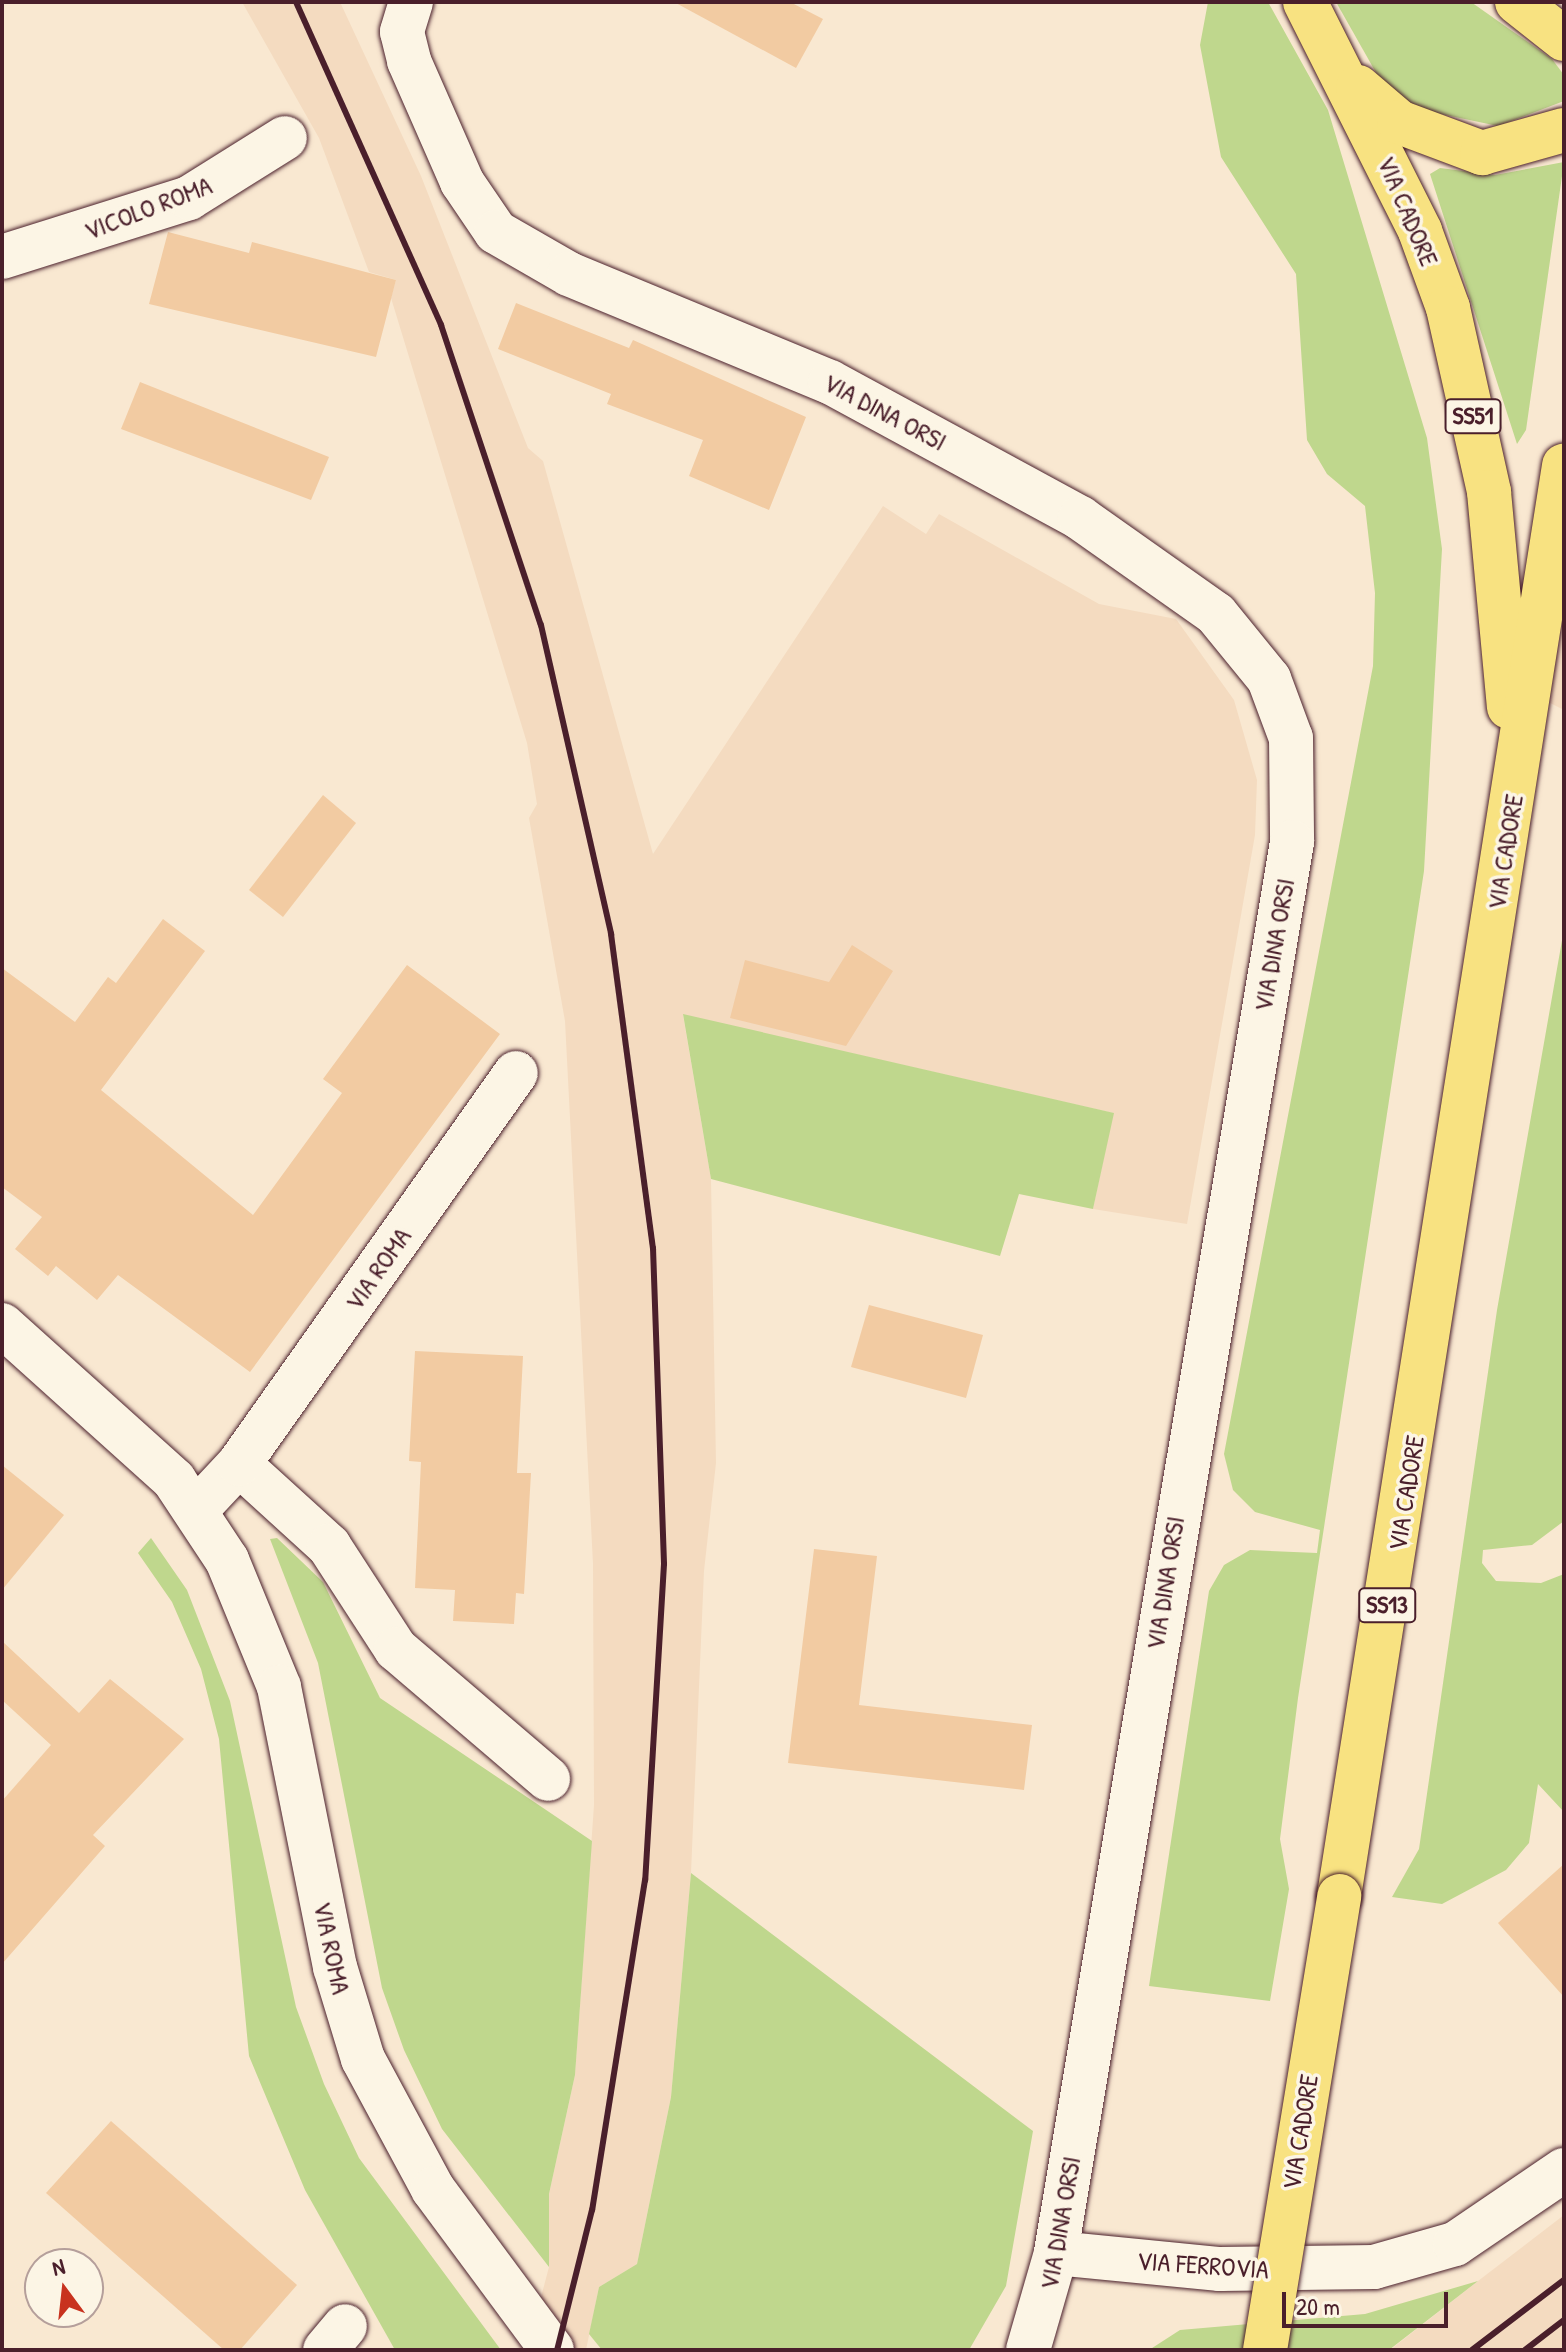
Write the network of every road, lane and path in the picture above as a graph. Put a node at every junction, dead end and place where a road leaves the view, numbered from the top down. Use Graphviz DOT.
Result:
graph roads {
  1 [pos="411,2"];
  2 [pos="1305,2"];
  3 [pos="1517,2"];
  4 [pos="1564,39"];
  5 [pos="1347,77"];
  6 [pos="1564,130"];
  7 [pos="285,138"];
  8 [pos="2,257"];
  9 [pos="1564,466"];
  10 [pos="1516,777"];
  11 [pos="516,1073"];
  12 [pos="2,1325"];
  13 [pos="239,1464"];
  14 [pos="196,1510"];
  15 [pos="548,1779"];
  16 [pos="1564,2170"];
  17 [pos="1056,2253"];
  18 [pos="552,2350"];
  19 [pos="1028,2350"];
  20 [pos="1265,2350"];
  1 -- 17 [label="street, VIA DINA ORSI"];
  2 -- 5 [label="main road, VIA CADORE / SS51"];
  3 -- 4 [label="main road"];
  5 -- 6 [label="main road, VIA CADORE / SS51"];
  5 -- 10 [label="main road, VIA CADORE / SS51"];
  7 -- 8 [label="street, VICOLO ROMA"];
  9 -- 10 [label="main road, VIA CADORE / SS13"];
  10 -- 20 [label="main road, VIA CADORE / SS13, bridge"];
  11 -- 13 [label="street, VIA ROMA"];
  12 -- 14 [label="street, VIA ROMA"];
  13 -- 14 [label="street, VIA ROMA"];
  13 -- 15 [label="street"];
  14 -- 18 [label="street, VIA ROMA"];
  16 -- 17 [label="street, VIA FERROVIA"];
  17 -- 19 [label="street, VIA DINA ORSI"];
}
